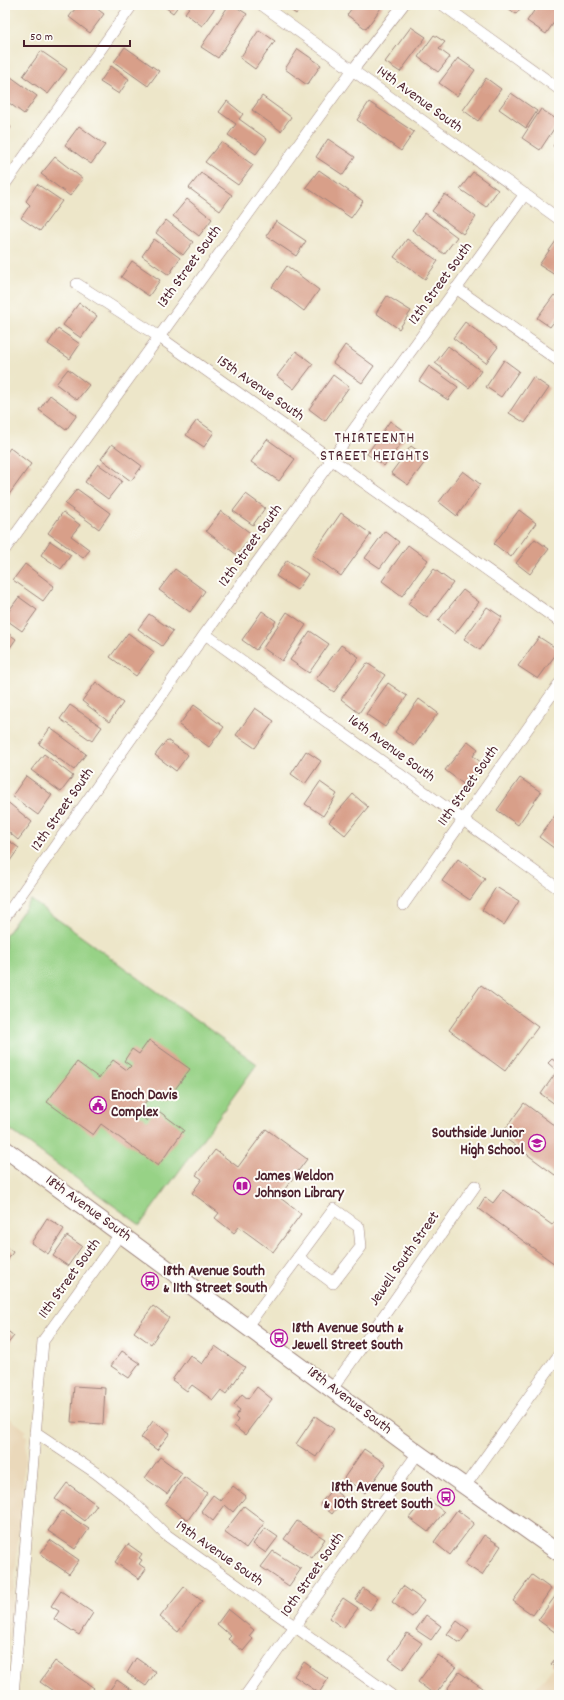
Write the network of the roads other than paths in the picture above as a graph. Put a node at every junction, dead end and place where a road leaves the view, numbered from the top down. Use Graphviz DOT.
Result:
graph roads {
  1 [pos="132,5"];
  2 [pos="262,5"];
  3 [pos="403,5"];
  4 [pos="443,5"];
  5 [pos="352,71"];
  6 [pos="559,89"];
  7 [pos="5,184"];
  8 [pos="525,194"];
  9 [pos="559,219"];
  10 [pos="77,284"];
  11 [pos="456,288"];
  12 [pos="158,336"];
  13 [pos="559,361"];
  14 [pos="333,459"];
  15 [pos="5,549"];
  16 [pos="559,621"];
  17 [pos="205,634"];
  18 [pos="559,684"];
  19 [pos="464,820"];
  20 [pos="559,889"];
  21 [pos="403,905"];
  22 [pos="5,917"];
  23 [pos="5,1149"];
  24 [pos="476,1186"];
  25 [pos="121,1233"];
  26 [pos="298,1257"];
  27 [pos="247,1326"];
  28 [pos="559,1355"];
  29 [pos="332,1389"];
  30 [pos="35,1432"];
  31 [pos="418,1453"];
  32 [pos="465,1486"];
  33 [pos="559,1553"];
  34 [pos="295,1626"];
  35 [pos="12,1694"];
  36 [pos="246,1695"];
  37 [pos="391,1695"];
  1 -- 7 [label="street"];
  2 -- 5 [label="street, 14th Avenue South"];
  3 -- 5 [label="street, 13th Street South"];
  4 -- 6 [label="street"];
  5 -- 8 [label="street, 14th Avenue South"];
  5 -- 12 [label="street, 13th Street South"];
  8 -- 9 [label="street, 14th Avenue South"];
  8 -- 11 [label="street, 12th Street South"];
  10 -- 12 [label="street, 15th Avenue South"];
  11 -- 13 [label="street"];
  11 -- 14 [label="street, 12th Street South"];
  12 -- 14 [label="street, 15th Avenue South"];
  12 -- 15 [label="street, 13th Street South"];
  14 -- 16 [label="street, 15th Avenue South"];
  14 -- 17 [label="street, 12th Street South"];
  17 -- 19 [label="street, 16th Avenue South"];
  17 -- 22 [label="street, 12th Street South"];
  18 -- 19 [label="street, 11th Street South"];
  19 -- 20 [label="street, 16th Avenue South"];
  19 -- 21 [label="street, 11th Street South"];
  23 -- 25 [label="street, 18th Avenue South"];
  24 -- 29 [label="street, Jewell South Street"];
  25 -- 27 [label="street, 18th Avenue South"];
  25 -- 30 [label="street, 11th Street South"];
  26 -- 26 [label="street"];
  26 -- 27 [label="street"];
  27 -- 29 [label="street, 18th Avenue South"];
  28 -- 32 [label="street"];
  29 -- 31 [label="street, 18th Avenue South"];
  30 -- 34 [label="street, 19th Avenue South"];
  30 -- 35 [label="street"];
  31 -- 32 [label="street, 18th Avenue South"];
  31 -- 34 [label="street, 10th Street South"];
  32 -- 33 [label="street, 18th Avenue South"];
  34 -- 36 [label="street, 10th Street South"];
  34 -- 37 [label="street, 19th Avenue South"];
}
